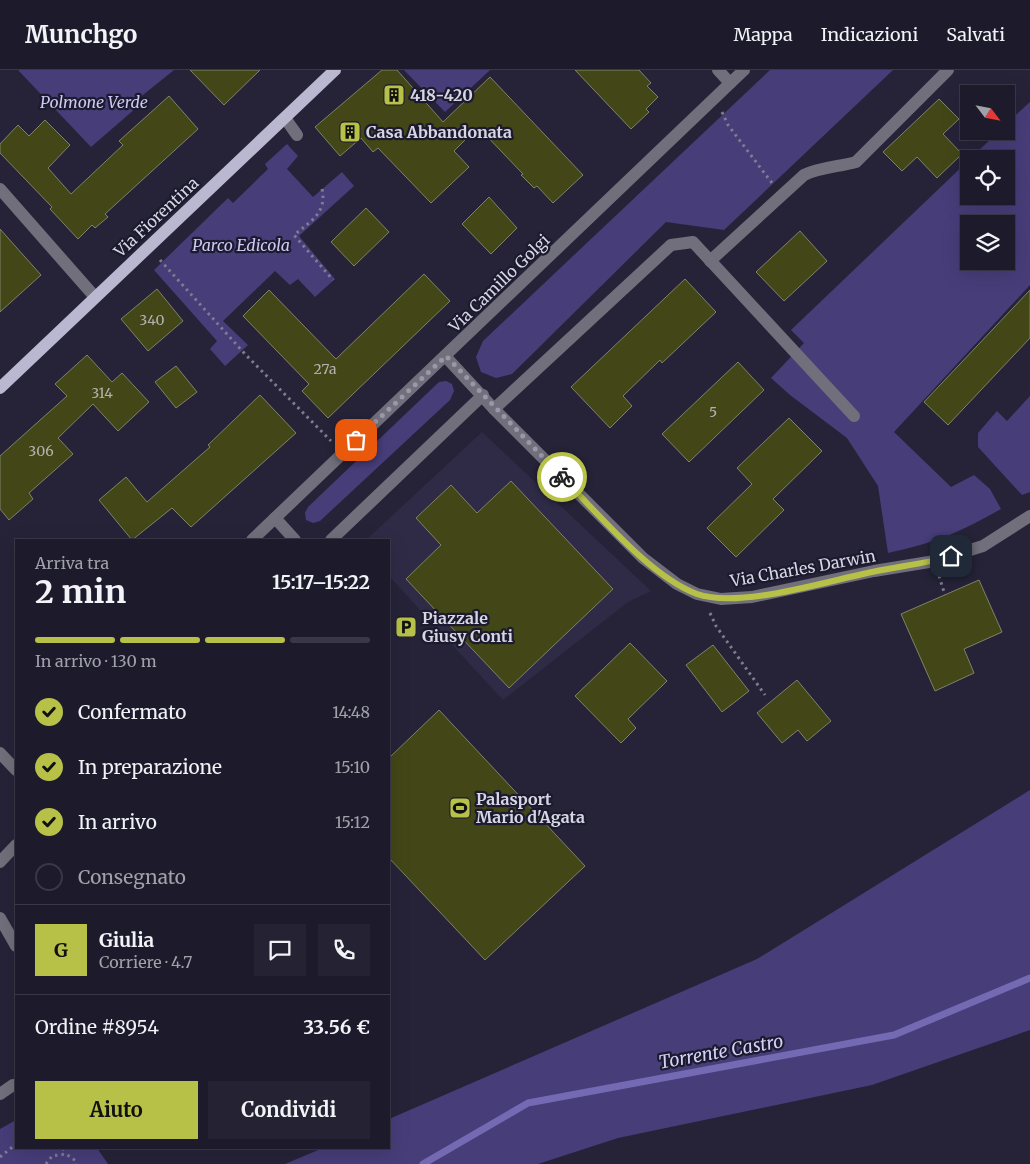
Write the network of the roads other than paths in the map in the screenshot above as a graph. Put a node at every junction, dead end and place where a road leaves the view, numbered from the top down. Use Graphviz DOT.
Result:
graph roads {
  1 [pos="718,70"];
  2 [pos="744,70"];
  3 [pos="948,70"];
  4 [pos="328,72"];
  5 [pos="730,83"];
  6 [pos="285,118"];
  7 [pos="297,135"];
  8 [pos="0,189"];
  9 [pos="710,261"];
  10 [pos="95,297"];
  11 [pos="446,356"];
  12 [pos="0,388"];
  13 [pos="483,395"];
  14 [pos="494,409"];
  15 [pos="854,416"];
  16 [pos="1030,516"];
  17 [pos="275,518"];
  18 [pos="253,539"];
  19 [pos="294,539"];
  20 [pos="332,539"];
  21 [pos="0,753"];
  22 [pos="15,767"];
  23 [pos="15,846"];
  24 [pos="0,862"];
  25 [pos="0,918"];
  26 [pos="15,944"];
  27 [pos="13,1085"];
  28 [pos="0,1094"];
  1 -- 5 [label="street"];
  2 -- 5 [label="street, Via Camillo Golgi"];
  3 -- 9 [label="street"];
  4 -- 6 [label="main road, Via Fiorentina"];
  5 -- 11 [label="street, Via Camillo Golgi"];
  6 -- 7 [label="street"];
  6 -- 10 [label="main road, Via Fiorentina"];
  8 -- 10 [label="street"];
  9 -- 14 [label="street"];
  9 -- 15 [label="street"];
  10 -- 12 [label="main road, Via Fiorentina"];
  11 -- 13 [label="street, Via Charles Darwin"];
  11 -- 17 [label="street, Via Camillo Golgi"];
  13 -- 14 [label="street, Via Charles Darwin"];
  13 -- 20 [label="street"];
  14 -- 16 [label="street, Via Charles Darwin"];
  17 -- 18 [label="street, Via Camillo Golgi"];
  17 -- 19 [label="street"];
  21 -- 22 [label="street"];
  23 -- 24 [label="street"];
  25 -- 26 [label="street"];
  27 -- 28 [label="street"];
}
